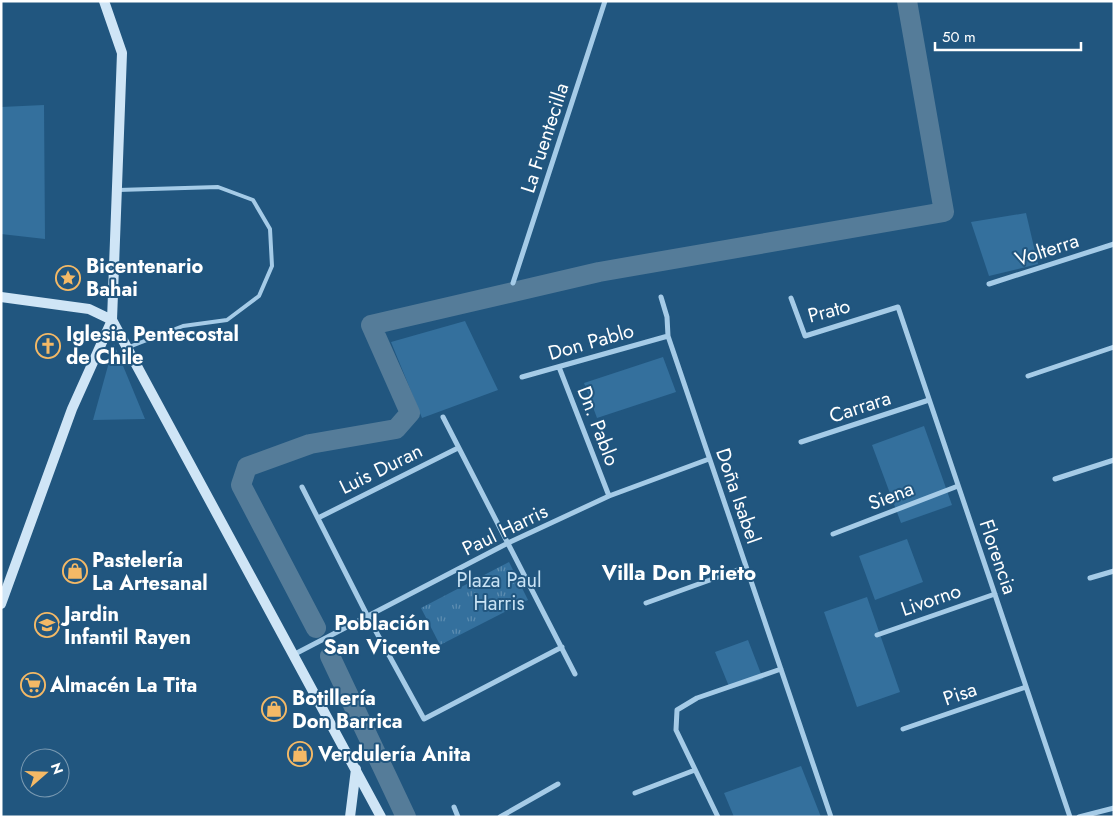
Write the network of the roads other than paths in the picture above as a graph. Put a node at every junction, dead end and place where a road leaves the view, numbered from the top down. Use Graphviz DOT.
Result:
graph roads {
  1 [pos="104,1"];
  2 [pos="605,1"];
  3 [pos="118,190"];
  4 [pos="1114,244"];
  5 [pos="513,283"];
  6 [pos="989,284"];
  7 [pos="1,297"];
  8 [pos="661,297"];
  9 [pos="791,298"];
  10 [pos="898,307"];
  11 [pos="112,320"];
  12 [pos="668,336"];
  13 [pos="1114,347"];
  14 [pos="127,348"];
  15 [pos="559,367"];
  16 [pos="1028,376"];
  17 [pos="522,377"];
  18 [pos="929,400"];
  19 [pos="443,417"];
  20 [pos="801,442"];
  21 [pos="458,448"];
  22 [pos="709,459"];
  23 [pos="1114,460"];
  24 [pos="1056,479"];
  25 [pos="958,486"];
  26 [pos="302,487"];
  27 [pos="609,496"];
  28 [pos="318,518"];
  29 [pos="834,534"];
  30 [pos="508,544"];
  31 [pos="746,566"];
  32 [pos="1114,571"];
  33 [pos="1090,578"];
  34 [pos="994,594"];
  35 [pos="646,603"];
  36 [pos="1,604"];
  37 [pos="368,616"];
  38 [pos="877,635"];
  39 [pos="562,647"];
  40 [pos="293,656"];
  41 [pos="781,669"];
  42 [pos="575,674"];
  43 [pos="1026,687"];
  44 [pos="903,729"];
  45 [pos="356,770"];
  46 [pos="695,770"];
  47 [pos="558,784"];
  48 [pos="635,794"];
  49 [pos="454,807"];
  50 [pos="1114,808"];
  51 [pos="350,817"];
  52 [pos="381,817"];
  53 [pos="458,817"];
  54 [pos="500,817"];
  55 [pos="718,817"];
  56 [pos="831,817"];
  57 [pos="1070,817"];
  58 [pos="1080,817"];
  1 -- 3 [label="street"];
  2 -- 5 [label="street, La Fuentecilla"];
  3 -- 11 [label="street"];
  3 -- 14 [label="lane"];
  4 -- 6 [label="street, Volterra"];
  7 -- 11 [label="street"];
  8 -- 12 [label="street, Doña Isabel"];
  9 -- 10 [label="street, Prato"];
  10 -- 18 [label="street, Florencia"];
  11 -- 14 [label="street"];
  11 -- 36 [label="street"];
  12 -- 15 [label="street, Don Pablo"];
  12 -- 22 [label="street, Doña Isabel"];
  13 -- 16 [label="street"];
  14 -- 40 [label="street"];
  15 -- 17 [label="street, Don Pablo"];
  15 -- 27 [label="street, Dn. Pablo"];
  18 -- 20 [label="street, Carrara"];
  18 -- 25 [label="street, Florencia"];
  19 -- 21 [label="street"];
  21 -- 28 [label="street, Luis Duran"];
  21 -- 30 [label="street"];
  22 -- 27 [label="street, Paul Harris"];
  22 -- 31 [label="street, Doña Isabel"];
  23 -- 24 [label="street"];
  25 -- 29 [label="street, Siena"];
  25 -- 34 [label="street, Florencia"];
  26 -- 28 [label="street"];
  27 -- 30 [label="street, Paul Harris"];
  28 -- 37 [label="street"];
  30 -- 37 [label="street, Paul Harris"];
  30 -- 39 [label="street"];
  31 -- 35 [label="street"];
  31 -- 41 [label="street, Doña Isabel"];
  32 -- 33 [label="street"];
  34 -- 38 [label="street, Livorno"];
  34 -- 43 [label="street, Florencia"];
  37 -- 39 [label="street"];
  37 -- 40 [label="street, Paul Harris"];
  39 -- 42 [label="street"];
  40 -- 45 [label="street"];
  41 -- 46 [label="street"];
  41 -- 56 [label="street, Doña Isabel"];
  43 -- 44 [label="street, Pisa"];
  43 -- 57 [label="street, Florencia"];
  45 -- 51 [label="street"];
  45 -- 52 [label="street"];
  46 -- 48 [label="street"];
  46 -- 55 [label="street"];
  47 -- 54 [label="street"];
  49 -- 53 [label="street"];
  50 -- 58 [label="street"];
}
